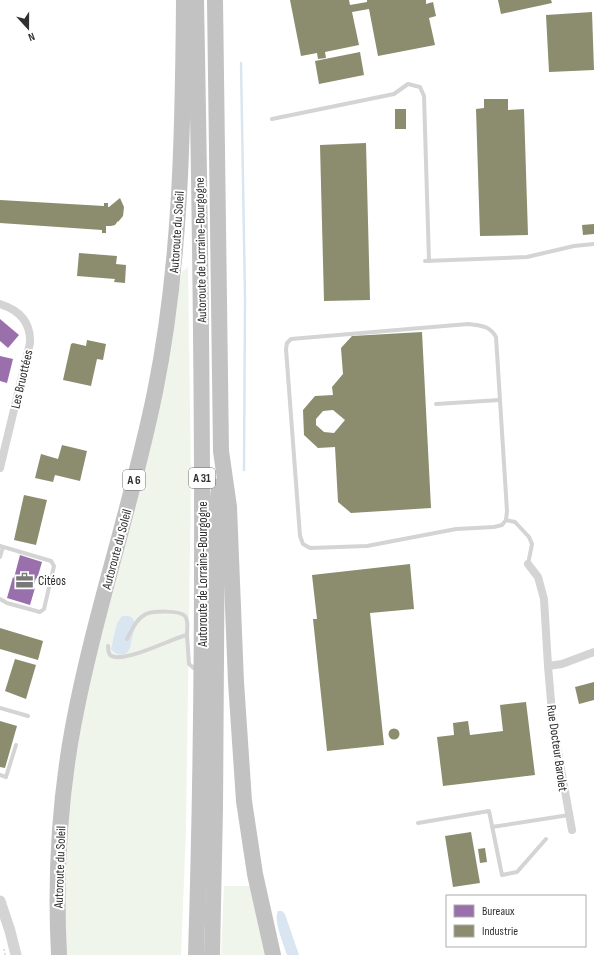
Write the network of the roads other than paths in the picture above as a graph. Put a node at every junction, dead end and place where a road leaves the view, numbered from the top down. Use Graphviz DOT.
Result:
graph roads {
  1 [pos="184,0"];
  2 [pos="196,0"];
  3 [pos="215,0"];
  4 [pos="272,119"];
  5 [pos="594,244"];
  6 [pos="0,304"];
  7 [pos="500,400"];
  8 [pos="436,404"];
  9 [pos="222,451"];
  10 [pos="0,468"];
  11 [pos="506,520"];
  12 [pos="1,547"];
  13 [pos="0,556"];
  14 [pos="528,564"];
  15 [pos="0,599"];
  16 [pos="187,635"];
  17 [pos="127,639"];
  18 [pos="108,646"];
  19 [pos="594,652"];
  20 [pos="548,666"];
  21 [pos="201,674"];
  22 [pos="0,708"];
  23 [pos="28,716"];
  24 [pos="16,745"];
  25 [pos="0,775"];
  26 [pos="569,815"];
  27 [pos="418,823"];
  28 [pos="492,827"];
  29 [pos="572,830"];
  30 [pos="546,839"];
  31 [pos="0,901"];
  32 [pos="16,955"];
  33 [pos="59,955"];
  34 [pos="196,955"];
  35 [pos="212,955"];
  36 [pos="273,955"];
  1 -- 33 [label="highway, Autoroute du Soleil / A 6"];
  2 -- 21 [label="highway, Autoroute de Lorraine-Bourgogne / A 31"];
  3 -- 9 [label="highway"];
  4 -- 5 [label="lane"];
  6 -- 10 [label="street, Les Bruottées"];
  7 -- 8 [label="lane"];
  7 -- 11 [label="lane"];
  7 -- 11 [label="lane"];
  9 -- 35 [label="highway, Autoroute de Lorraine-Bourgogne / A 31"];
  9 -- 36 [label="highway"];
  11 -- 14 [label="lane"];
  12 -- 13 [label="lane"];
  12 -- 15 [label="lane"];
  14 -- 20 [label="street, Rue Docteur Barolet"];
  16 -- 17 [label="lane"];
  16 -- 18 [label="lane"];
  16 -- 21 [label="lane"];
  19 -- 20 [label="street"];
  20 -- 26 [label="street, Rue Docteur Barolet"];
  21 -- 34 [label="highway, Autoroute de Lorraine-Bourgogne / A 31"];
  22 -- 23 [label="lane"];
  24 -- 25 [label="lane"];
  26 -- 28 [label="lane"];
  26 -- 29 [label="street, Rue Docteur Barolet"];
  27 -- 28 [label="lane"];
  28 -- 30 [label="lane"];
  31 -- 32 [label="street"];
}
